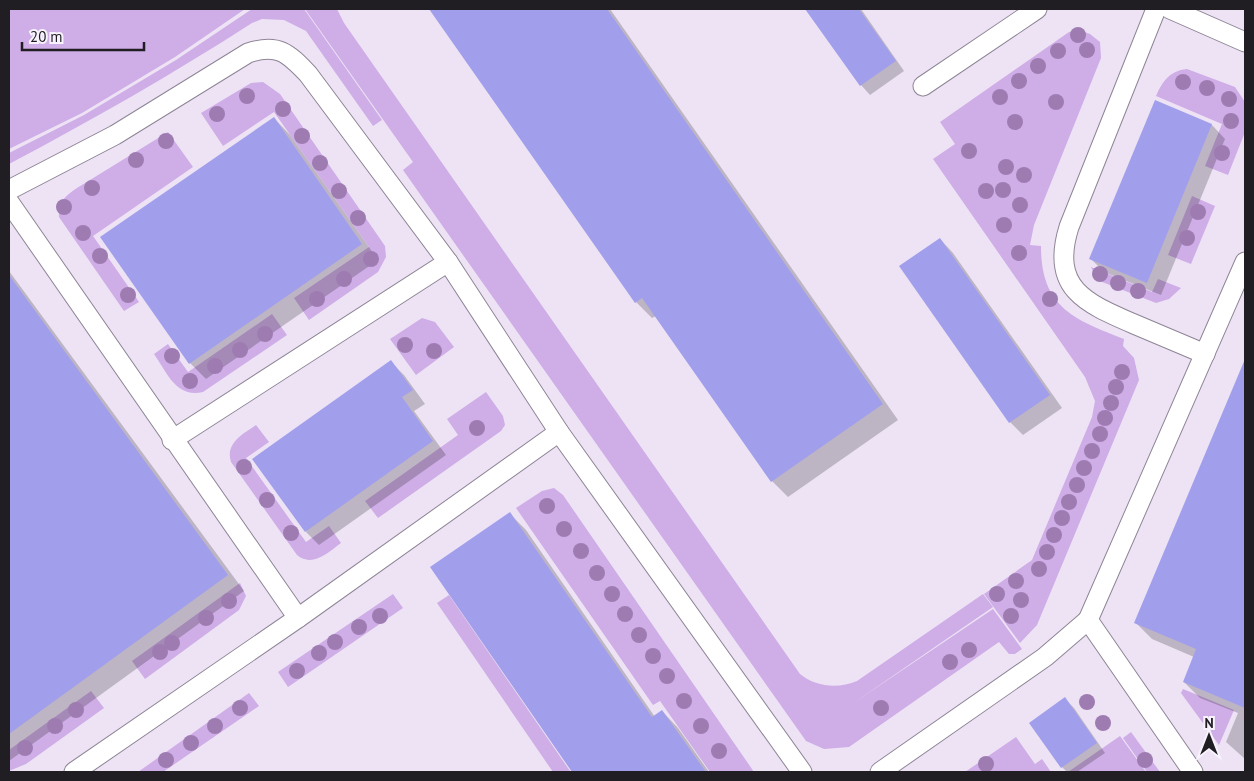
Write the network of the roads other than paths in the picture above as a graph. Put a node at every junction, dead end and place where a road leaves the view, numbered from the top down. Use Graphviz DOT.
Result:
graph roads {
  1 [pos="1037,9"];
  2 [pos="1156,9"];
  3 [pos="1170,9"];
  4 [pos="1245,42"];
  5 [pos="923,86"];
  6 [pos="9,190"];
  7 [pos="9,202"];
  8 [pos="448,262"];
  9 [pos="1245,262"];
  10 [pos="1205,354"];
  11 [pos="558,432"];
  12 [pos="172,440"];
  13 [pos="298,618"];
  14 [pos="1088,620"];
  15 [pos="74,772"];
  16 [pos="802,772"];
  17 [pos="880,772"];
  18 [pos="1193,772"];
  1 -- 5 [label="lane"];
  2 -- 10 [label="lane"];
  3 -- 4 [label="lane"];
  6 -- 8 [label="lane"];
  7 -- 12 [label="lane"];
  8 -- 11 [label="lane"];
  8 -- 12 [label="lane"];
  9 -- 10 [label="lane"];
  10 -- 14 [label="lane"];
  11 -- 13 [label="lane"];
  11 -- 16 [label="lane"];
  12 -- 13 [label="lane"];
  13 -- 15 [label="lane"];
  14 -- 17 [label="lane"];
  14 -- 18 [label="lane"];
}
